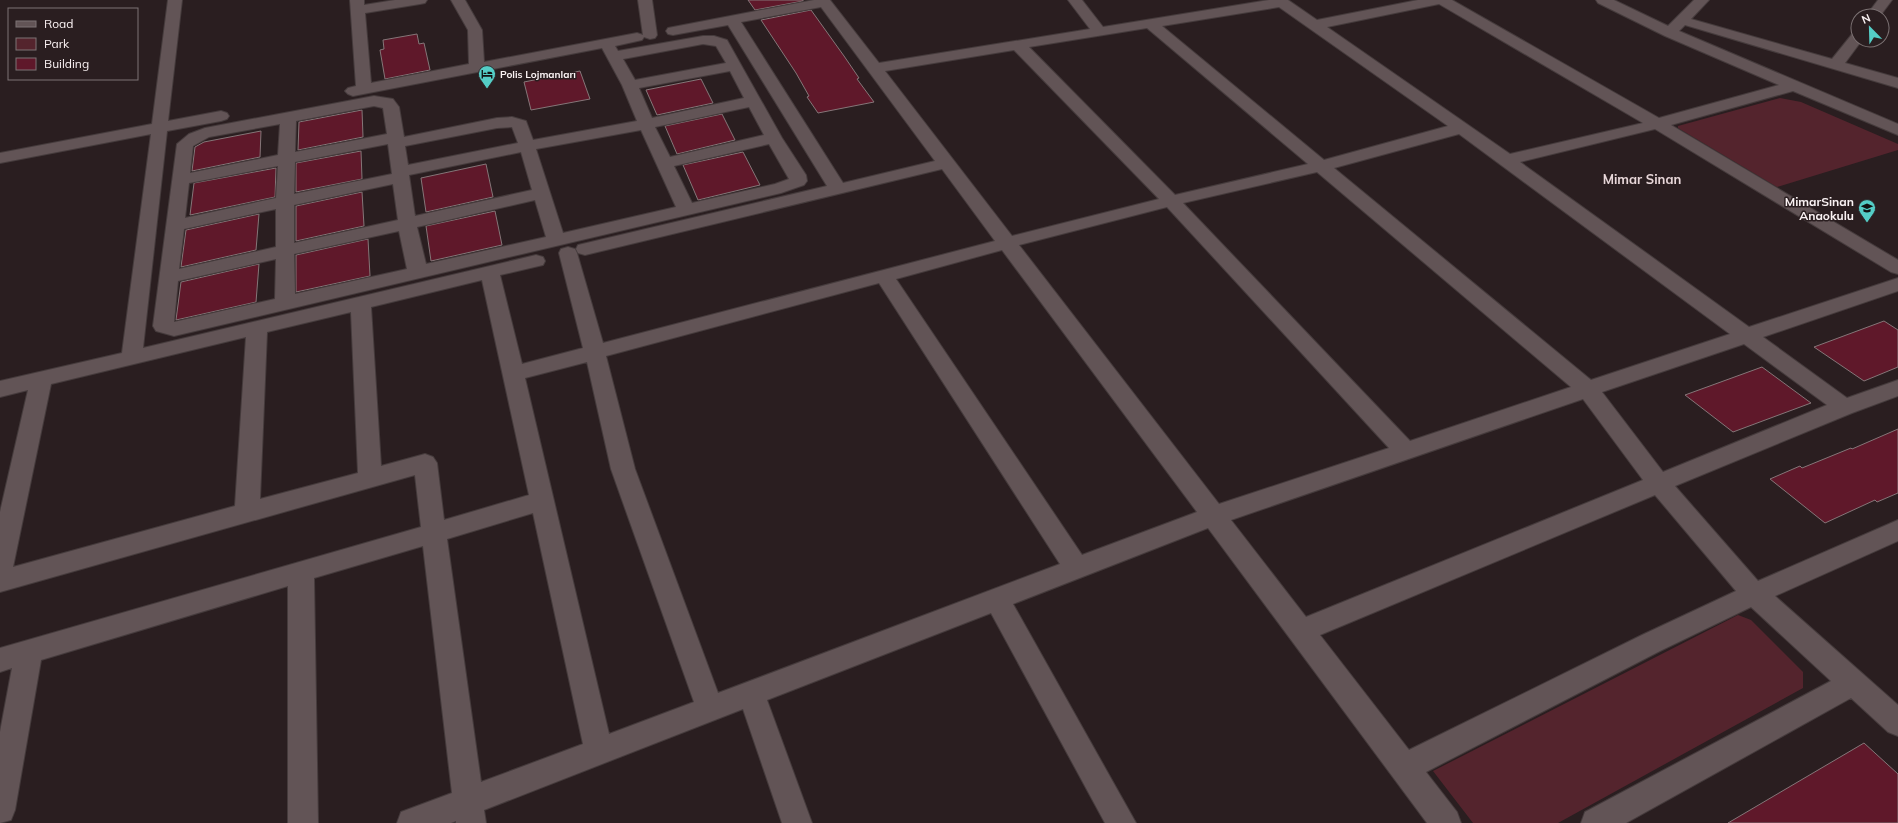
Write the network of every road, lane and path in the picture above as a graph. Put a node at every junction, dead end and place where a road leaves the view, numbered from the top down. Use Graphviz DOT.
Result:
graph roads {
  1 [pos="175,0"];
  2 [pos="420,0"];
  3 [pos="458,0"];
  4 [pos="645,0"];
  5 [pos="1075,0"];
  6 [pos="1438,0"];
  7 [pos="1442,0"];
  8 [pos="1603,0"];
  9 [pos="1702,0"];
  10 [pos="824,1"];
  11 [pos="1281,1"];
  12 [pos="1419,2"];
  13 [pos="358,5"];
  14 [pos="732,20"];
  15 [pos="1681,20"];
  16 [pos="1150,23"];
  17 [pos="1316,25"];
  18 [pos="1099,31"];
  19 [pos="1670,33"];
  20 [pos="650,35"];
  21 [pos="1018,44"];
  22 [pos="1850,46"];
  23 [pos="611,50"];
  24 [pos="1836,64"];
  25 [pos="735,66"];
  26 [pos="477,68"];
  27 [pos="875,68"];
  28 [pos="1898,83"];
  29 [pos="630,85"];
  30 [pos="1793,86"];
  31 [pos="364,89"];
  32 [pos="754,101"];
  33 [pos="288,116"];
  34 [pos="646,124"];
  35 [pos="1657,124"];
  36 [pos="159,128"];
  37 [pos="1461,128"];
  38 [pos="1898,130"];
  39 [pos="774,138"];
  40 [pos="396,140"];
  41 [pos="527,146"];
  42 [pos="0,158"];
  43 [pos="287,158"];
  44 [pos="1507,160"];
  45 [pos="664,163"];
  46 [pos="947,163"];
  47 [pos="1321,166"];
  48 [pos="401,175"];
  49 [pos="180,180"];
  50 [pos="838,189"];
  51 [pos="541,193"];
  52 [pos="1171,201"];
  53 [pos="285,202"];
  54 [pos="686,209"];
  55 [pos="407,223"];
  56 [pos="176,225"];
  57 [pos="1008,243"];
  58 [pos="562,247"];
  59 [pos="285,251"];
  60 [pos="1898,268"];
  61 [pos="490,272"];
  62 [pos="418,273"];
  63 [pos="884,276"];
  64 [pos="169,277"];
  65 [pos="1898,284"];
  66 [pos="361,303"];
  67 [pos="285,304"];
  68 [pos="257,327"];
  69 [pos="1745,336"];
  70 [pos="595,353"];
  71 [pos="132,357"];
  72 [pos="513,374"];
  73 [pos="41,379"];
  74 [pos="1898,388"];
  75 [pos="0,389"];
  76 [pos="1588,389"];
  77 [pos="1844,407"];
  78 [pos="1406,451"];
  79 [pos="370,478"];
  80 [pos="1659,484"];
  81 [pos="542,501"];
  82 [pos="247,512"];
  83 [pos="1214,516"];
  84 [pos="1898,530"];
  85 [pos="434,532"];
  86 [pos="0,566"];
  87 [pos="1077,568"];
  88 [pos="301,571"];
  89 [pos="0,581"];
  90 [pos="1754,594"];
  91 [pos="997,599"];
  92 [pos="1301,631"];
  93 [pos="29,651"];
  94 [pos="0,660"];
  95 [pos="1853,683"];
  96 [pos="752,693"];
  97 [pos="710,708"];
  98 [pos="1898,723"];
  99 [pos="599,751"];
  100 [pos="1404,768"];
  101 [pos="0,810"];
  102 [pos="469,812"];
  103 [pos="303,823"];
  104 [pos="412,823"];
  105 [pos="797,823"];
  106 [pos="1121,823"];
  107 [pos="1446,823"];
  108 [pos="1596,823"];
  1 -- 36 [label="street"];
  2 -- 13 [label="street"];
  3 -- 26 [label="street"];
  4 -- 20 [label="street"];
  5 -- 18 [label="street"];
  6 -- 12 [label="street"];
  7 -- 35 [label="street"];
  8 -- 19 [label="street"];
  9 -- 15 [label="street"];
  10 -- 14 [label="street"];
  10 -- 27 [label="street"];
  11 -- 16 [label="street"];
  11 -- 17 [label="street"];
  12 -- 17 [label="street"];
  13 -- 31 [label="street"];
  14 -- 20 [label="street"];
  14 -- 50 [label="street"];
  15 -- 19 [label="street"];
  15 -- 24 [label="street"];
  16 -- 18 [label="street"];
  16 -- 47 [label="street"];
  17 -- 37 [label="street"];
  18 -- 21 [label="street"];
  19 -- 30 [label="street"];
  20 -- 23 [label="street"];
  21 -- 27 [label="street"];
  21 -- 52 [label="street"];
  22 -- 24 [label="street"];
  23 -- 25 [label="street"];
  23 -- 26 [label="street"];
  23 -- 29 [label="street"];
  24 -- 28 [label="street"];
  25 -- 29 [label="street"];
  25 -- 32 [label="street"];
  26 -- 31 [label="street"];
  27 -- 46 [label="street"];
  29 -- 34 [label="street"];
  30 -- 35 [label="street"];
  30 -- 38 [label="street"];
  31 -- 36 [label="street"];
  32 -- 34 [label="street"];
  32 -- 39 [label="street"];
  33 -- 40 [label="street"];
  33 -- 43 [label="street"];
  33 -- 49 [label="street"];
  34 -- 41 [label="street"];
  34 -- 45 [label="street"];
  35 -- 44 [label="street"];
  35 -- 60 [label="street"];
  36 -- 42 [label="street"];
  36 -- 71 [label="street"];
  37 -- 44 [label="street"];
  37 -- 47 [label="street"];
  39 -- 45 [label="street"];
  39 -- 54 [label="street"];
  40 -- 41 [label="street"];
  40 -- 43 [label="street"];
  40 -- 48 [label="street"];
  41 -- 48 [label="street"];
  41 -- 51 [label="street"];
  43 -- 49 [label="street"];
  43 -- 53 [label="street"];
  44 -- 69 [label="street"];
  45 -- 54 [label="street"];
  46 -- 50 [label="street"];
  46 -- 57 [label="street"];
  47 -- 52 [label="street"];
  47 -- 76 [label="street"];
  48 -- 53 [label="street"];
  48 -- 55 [label="street"];
  49 -- 56 [label="street"];
  50 -- 58 [label="street"];
  51 -- 55 [label="street"];
  51 -- 58 [label="street"];
  52 -- 57 [label="street"];
  52 -- 78 [label="street"];
  53 -- 56 [label="street"];
  53 -- 59 [label="street"];
  54 -- 58 [label="street"];
  55 -- 59 [label="street"];
  55 -- 62 [label="street"];
  56 -- 64 [label="street"];
  57 -- 63 [label="street"];
  57 -- 83 [label="street"];
  58 -- 61 [label="street"];
  58 -- 62 [label="street"];
  58 -- 70 [label="street"];
  59 -- 64 [label="street"];
  59 -- 67 [label="street"];
  61 -- 66 [label="street"];
  61 -- 72 [label="street"];
  62 -- 67 [label="street"];
  63 -- 70 [label="street"];
  63 -- 87 [label="street"];
  64 -- 67 [label="street"];
  65 -- 69 [label="street"];
  66 -- 68 [label="street"];
  66 -- 79 [label="street"];
  68 -- 71 [label="street"];
  68 -- 82 [label="street"];
  69 -- 76 [label="street"];
  69 -- 77 [label="street"];
  70 -- 72 [label="street"];
  70 -- 97 [label="street"];
  71 -- 73 [label="street"];
  72 -- 81 [label="street"];
  73 -- 75 [label="street"];
  73 -- 86 [label="street"];
  74 -- 77 [label="street"];
  76 -- 78 [label="street"];
  76 -- 80 [label="street"];
  77 -- 80 [label="street"];
  78 -- 83 [label="street"];
  79 -- 82 [label="street"];
  79 -- 85 [label="street"];
  80 -- 90 [label="street"];
  80 -- 92 [label="street"];
  81 -- 85 [label="street"];
  81 -- 99 [label="street"];
  82 -- 89 [label="street"];
  83 -- 87 [label="street"];
  83 -- 92 [label="street"];
  84 -- 90 [label="street"];
  85 -- 88 [label="street"];
  85 -- 102 [label="street"];
  87 -- 91 [label="street"];
  88 -- 93 [label="street"];
  88 -- 103 [label="street"];
  90 -- 95 [label="street"];
  90 -- 100 [label="street"];
  91 -- 96 [label="street"];
  91 -- 106 [label="street"];
  92 -- 100 [label="street"];
  93 -- 94 [label="street"];
  93 -- 101 [label="street"];
  95 -- 98 [label="street"];
  95 -- 108 [label="street"];
  96 -- 97 [label="street"];
  96 -- 105 [label="street"];
  97 -- 99 [label="street"];
  99 -- 102 [label="street"];
  100 -- 107 [label="street"];
  102 -- 104 [label="street"];
}
